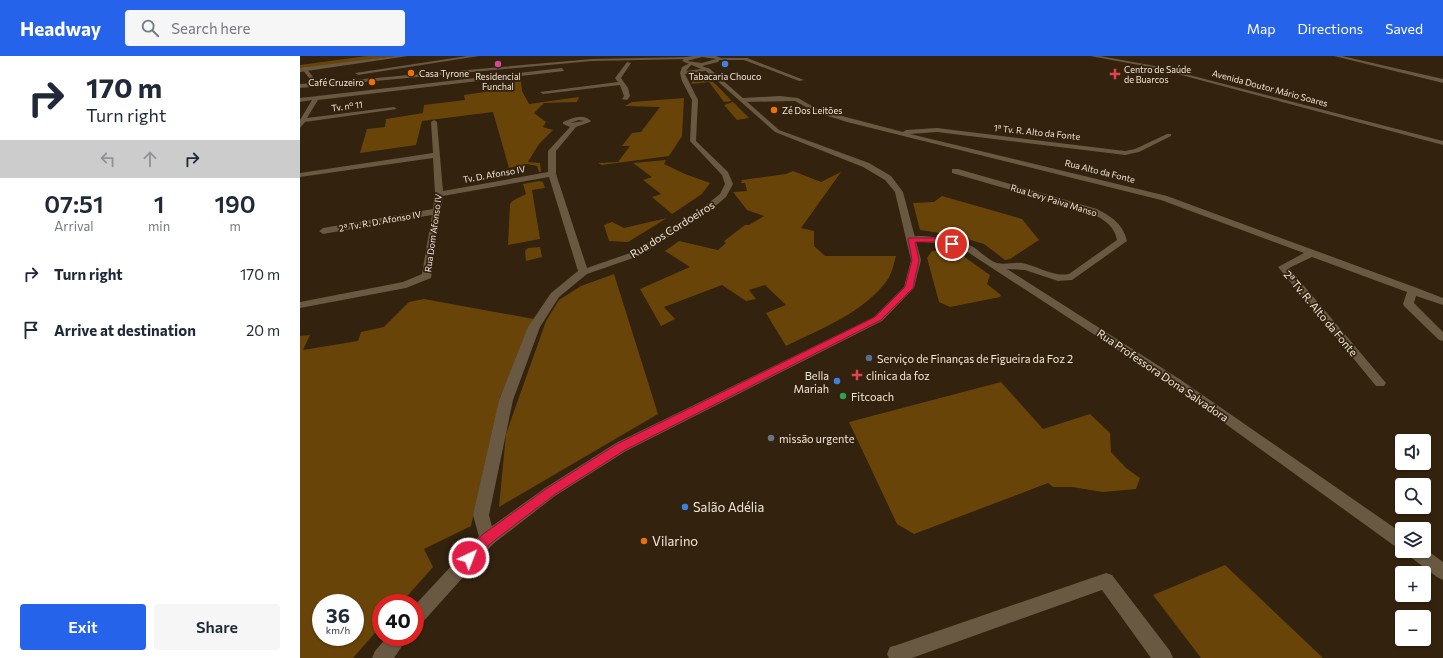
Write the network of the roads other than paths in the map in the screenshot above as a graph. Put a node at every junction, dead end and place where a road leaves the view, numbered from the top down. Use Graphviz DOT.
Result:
graph roads {
  1 [pos="406,56"];
  2 [pos="477,56"];
  3 [pos="753,56"];
  4 [pos="1092,56"];
  5 [pos="1115,56"];
  6 [pos="1336,56"];
  7 [pos="673,57"];
  8 [pos="718,57"];
  9 [pos="688,58"];
  10 [pos="745,58"];
  11 [pos="307,62"];
  12 [pos="300,63"];
  13 [pos="629,63"];
  14 [pos="692,64"];
  15 [pos="599,66"];
  16 [pos="711,66"];
  17 [pos="303,70"];
  18 [pos="568,70"];
  19 [pos="682,73"];
  20 [pos="353,74"];
  21 [pos="801,80"];
  22 [pos="1443,81"];
  23 [pos="621,83"];
  24 [pos="316,84"];
  25 [pos="300,86"];
  26 [pos="400,89"];
  27 [pos="543,92"];
  28 [pos="398,96"];
  29 [pos="316,98"];
  30 [pos="300,99"];
  31 [pos="625,99"];
  32 [pos="743,100"];
  33 [pos="396,102"];
  34 [pos="394,109"];
  35 [pos="392,117"];
  36 [pos="302,120"];
  37 [pos="434,122"];
  38 [pos="575,125"];
  39 [pos="899,133"];
  40 [pos="1169,135"];
  41 [pos="1443,138"];
  42 [pos="1443,143"];
  43 [pos="437,155"];
  44 [pos="955,171"];
  45 [pos="552,174"];
  46 [pos="300,175"];
  47 [pos="439,194"];
  48 [pos="437,211"];
  49 [pos="324,231"];
  50 [pos="911,239"];
  51 [pos="1312,253"];
  52 [pos="997,266"];
  53 [pos="583,272"];
  54 [pos="1413,290"];
  55 [pos="1443,302"];
  56 [pos="300,305"];
  57 [pos="1443,338"];
  58 [pos="1380,383"];
  59 [pos="1395,537"];
  60 [pos="486,539"];
  61 [pos="1424,558"];
  62 [pos="1443,572"];
  63 [pos="424,608"];
  64 [pos="392,646"];
  65 [pos="898,656"];
  66 [pos="382,658"];
  67 [pos="1163,658"];
  1 -- 17 [label="street"];
  2 -- 20 [label="street"];
  3 -- 10 [label="street"];
  4 -- 42 [label="street, Avenida Doutor Mário Soares"];
  5 -- 41 [label="street, Avenida Doutor Mário Soares"];
  6 -- 22 [label="street"];
  7 -- 9 [label="street"];
  7 -- 13 [label="street"];
  7 -- 24 [label="street"];
  8 -- 9 [label="street"];
  8 -- 10 [label="street"];
  8 -- 16 [label="street"];
  9 -- 14 [label="street"];
  10 -- 21 [label="street"];
  11 -- 12 [label="street"];
  13 -- 15 [label="street"];
  13 -- 23 [label="street"];
  14 -- 16 [label="street"];
  14 -- 16 [label="street"];
  14 -- 19 [label="street"];
  16 -- 19 [label="street"];
  16 -- 32 [label="street"];
  17 -- 24 [label="street"];
  18 -- 26 [label="street"];
  19 -- 53 [label="street, Rua dos Cordoeiros"];
  23 -- 27 [label="street"];
  23 -- 31 [label="street"];
  24 -- 25 [label="street"];
  24 -- 30 [label="street"];
  26 -- 28 [label="street"];
  26 -- 29 [label="street"];
  29 -- 30 [label="street"];
  29 -- 36 [label="street"];
  32 -- 39 [label="street, Rua Alto da Fonte"];
  32 -- 50 [label="street"];
  33 -- 34 [label="street"];
  34 -- 35 [label="street"];
  34 -- 36 [label="street, Tv. nº 11"];
  37 -- 43 [label="street, Rua Dom Afonso IV"];
  38 -- 45 [label="street"];
  39 -- 40 [label="street, 1ª Tv. R. Alto da Fonte"];
  39 -- 51 [label="street, Rua Alto da Fonte"];
  43 -- 46 [label="street"];
  43 -- 47 [label="street, Rua Dom Afonso IV"];
  44 -- 52 [label="street, Rua Levy Paiva Manso"];
  45 -- 47 [label="street, Tv. D. Afonso IV"];
  45 -- 53 [label="street"];
  47 -- 48 [label="street, Rua Dom Afonso IV"];
  48 -- 49 [label="street, 2ª Tv. R. D. Afonso IV"];
  48 -- 56 [label="street, Rua Dom Afonso IV"];
  50 -- 52 [label="street, Rua Professora Dona Salvadora"];
  50 -- 60 [label="street"];
  51 -- 54 [label="street, Rua Alto da Fonte"];
  51 -- 58 [label="street, 2ª Tv. R. Alto da Fonte"];
  52 -- 59 [label="street, Rua Professora Dona Salvadora"];
  53 -- 60 [label="street, Rua dos Cordoeiros"];
  54 -- 55 [label="street, Rua Alto da Fonte"];
  54 -- 57 [label="street"];
  60 -- 63 [label="street"];
  61 -- 62 [label="street"];
  64 -- 66 [label="street"];
  65 -- 67 [label="street"];
}
